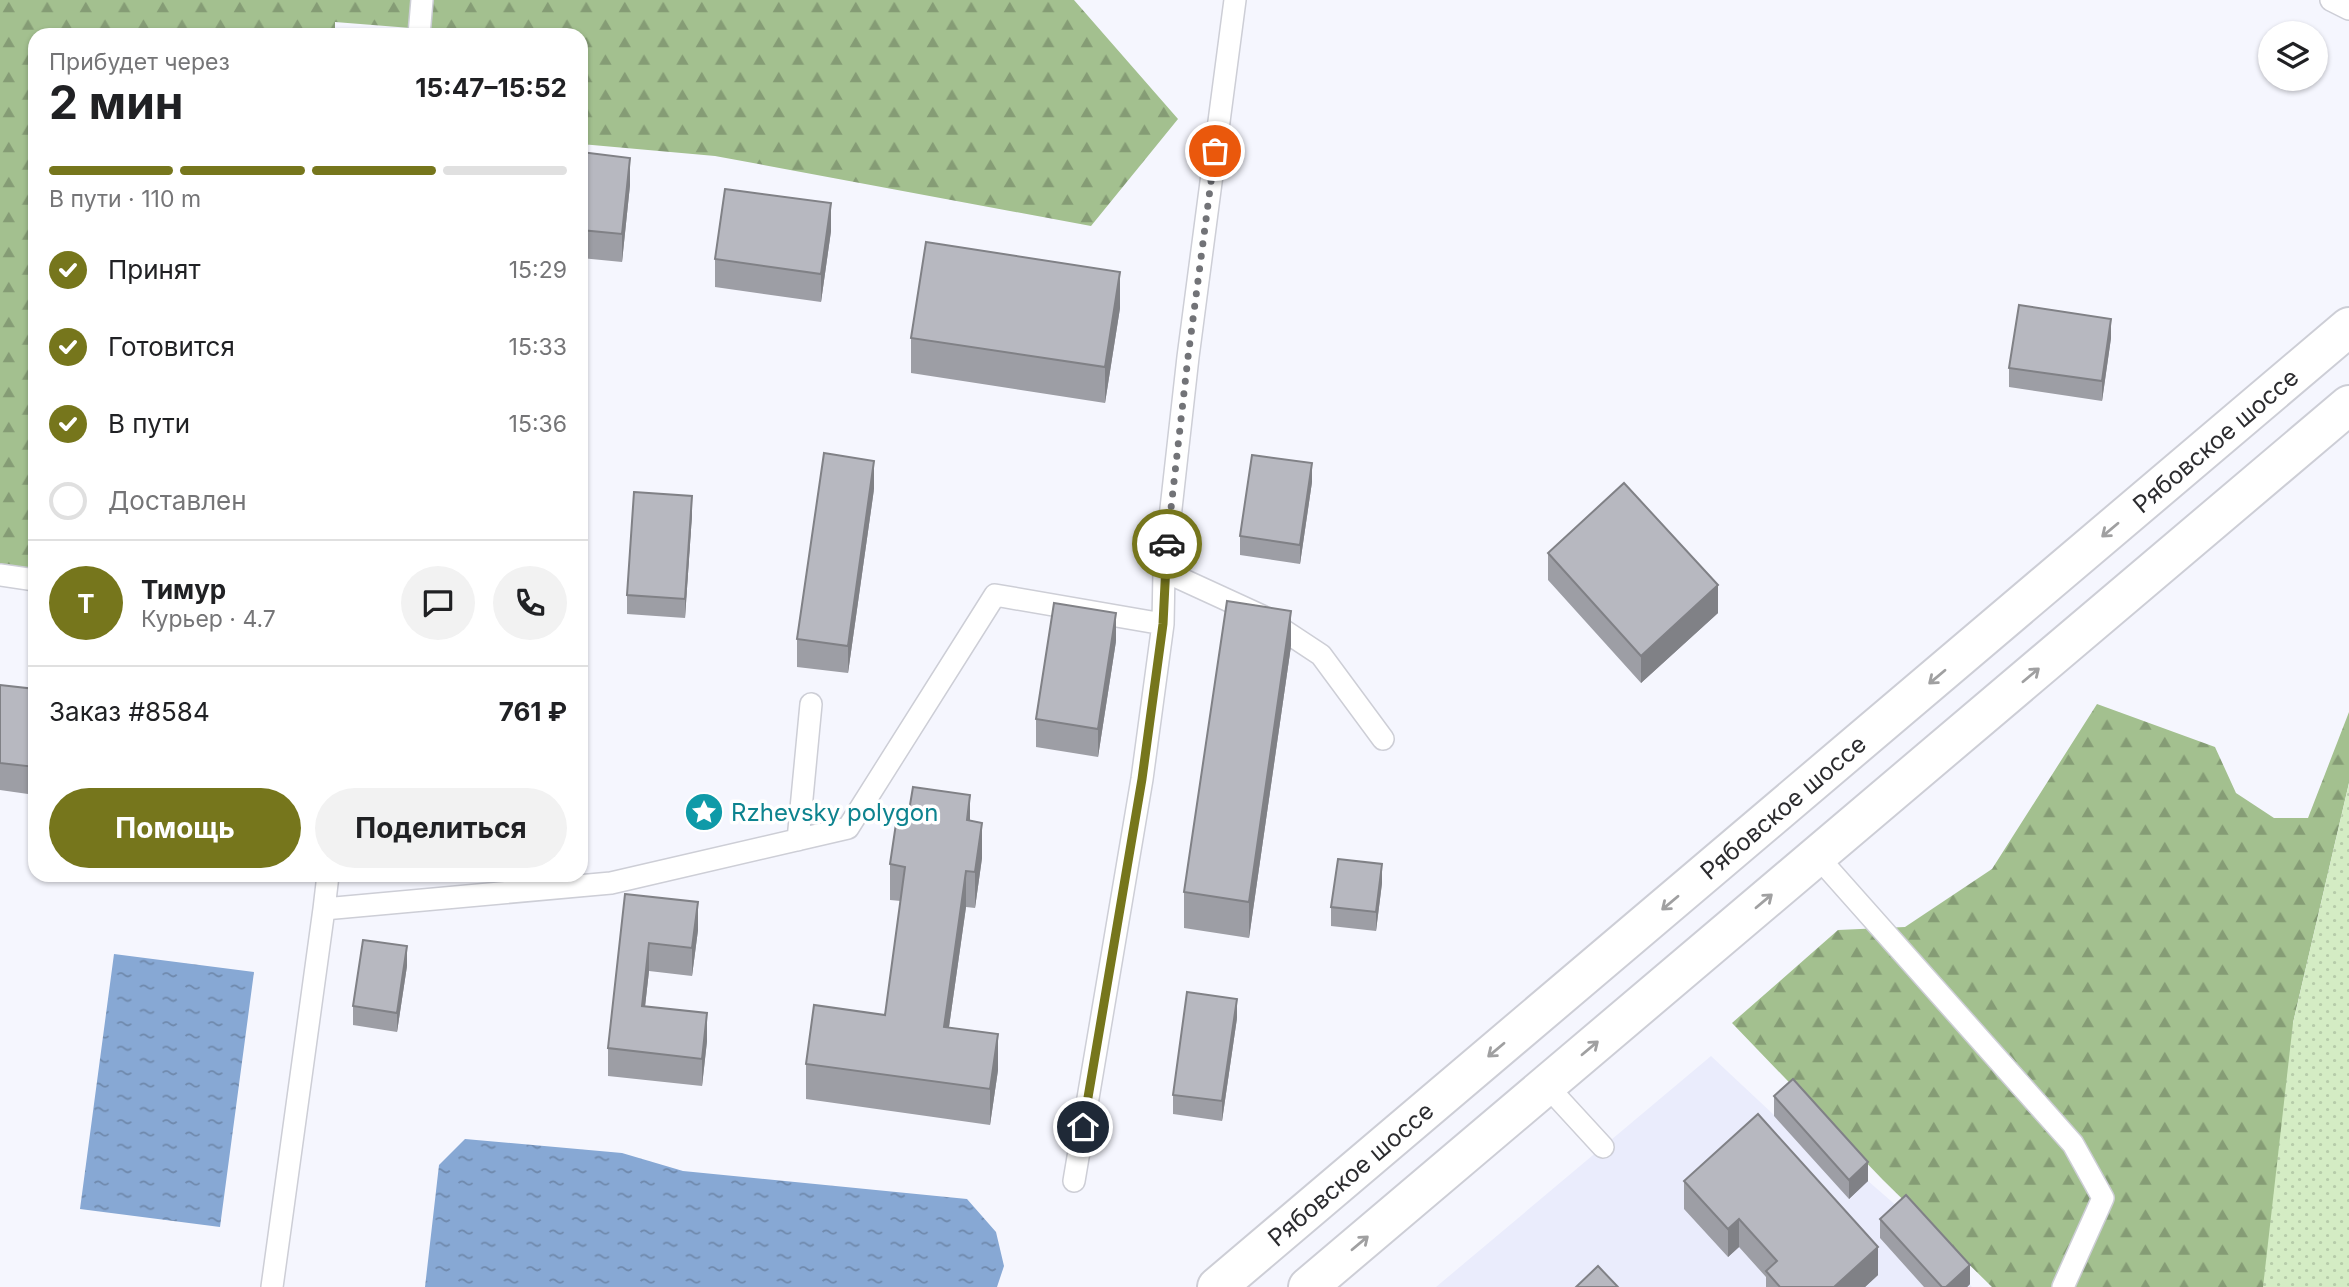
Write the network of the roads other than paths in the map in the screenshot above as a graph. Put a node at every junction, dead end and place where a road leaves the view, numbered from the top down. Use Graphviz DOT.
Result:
graph roads {
  1 [pos="422,0"];
  2 [pos="1236,0"];
  3 [pos="2331,0"];
  4 [pos="2349,9"];
  5 [pos="420,28"];
  6 [pos="2349,327"];
  7 [pos="2349,405"];
  8 [pos="1164,571"];
  9 [pos="0,576"];
  10 [pos="28,579"];
  11 [pos="1163,624"];
  12 [pos="811,704"];
  13 [pos="1383,738"];
  14 [pos="798,840"];
  15 [pos="1817,856"];
  16 [pos="327,882"];
  17 [pos="324,909"];
  18 [pos="1546,1085"];
  19 [pos="1603,1147"];
  20 [pos="1074,1181"];
  21 [pos="272,1287"];
  22 [pos="1217,1287"];
  23 [pos="1308,1287"];
  24 [pos="2063,1287"];
  1 -- 5 [label="lane"];
  2 -- 8 [label="lane"];
  3 -- 4 [label="lane"];
  6 -- 22 [label="main road, Рябовское шоссе, one-way"];
  15 -- 7 [label="main road, one-way"];
  8 -- 11 [label="lane"];
  8 -- 13 [label="lane"];
  9 -- 10 [label="lane"];
  11 -- 14 [label="lane"];
  11 -- 20 [label="lane"];
  12 -- 14 [label="lane"];
  14 -- 17 [label="lane"];
  18 -- 15 [label="main road, one-way"];
  15 -- 24 [label="lane"];
  16 -- 17 [label="lane"];
  17 -- 21 [label="lane"];
  18 -- 19 [label="lane"];
  23 -- 18 [label="main road, one-way"];
}
